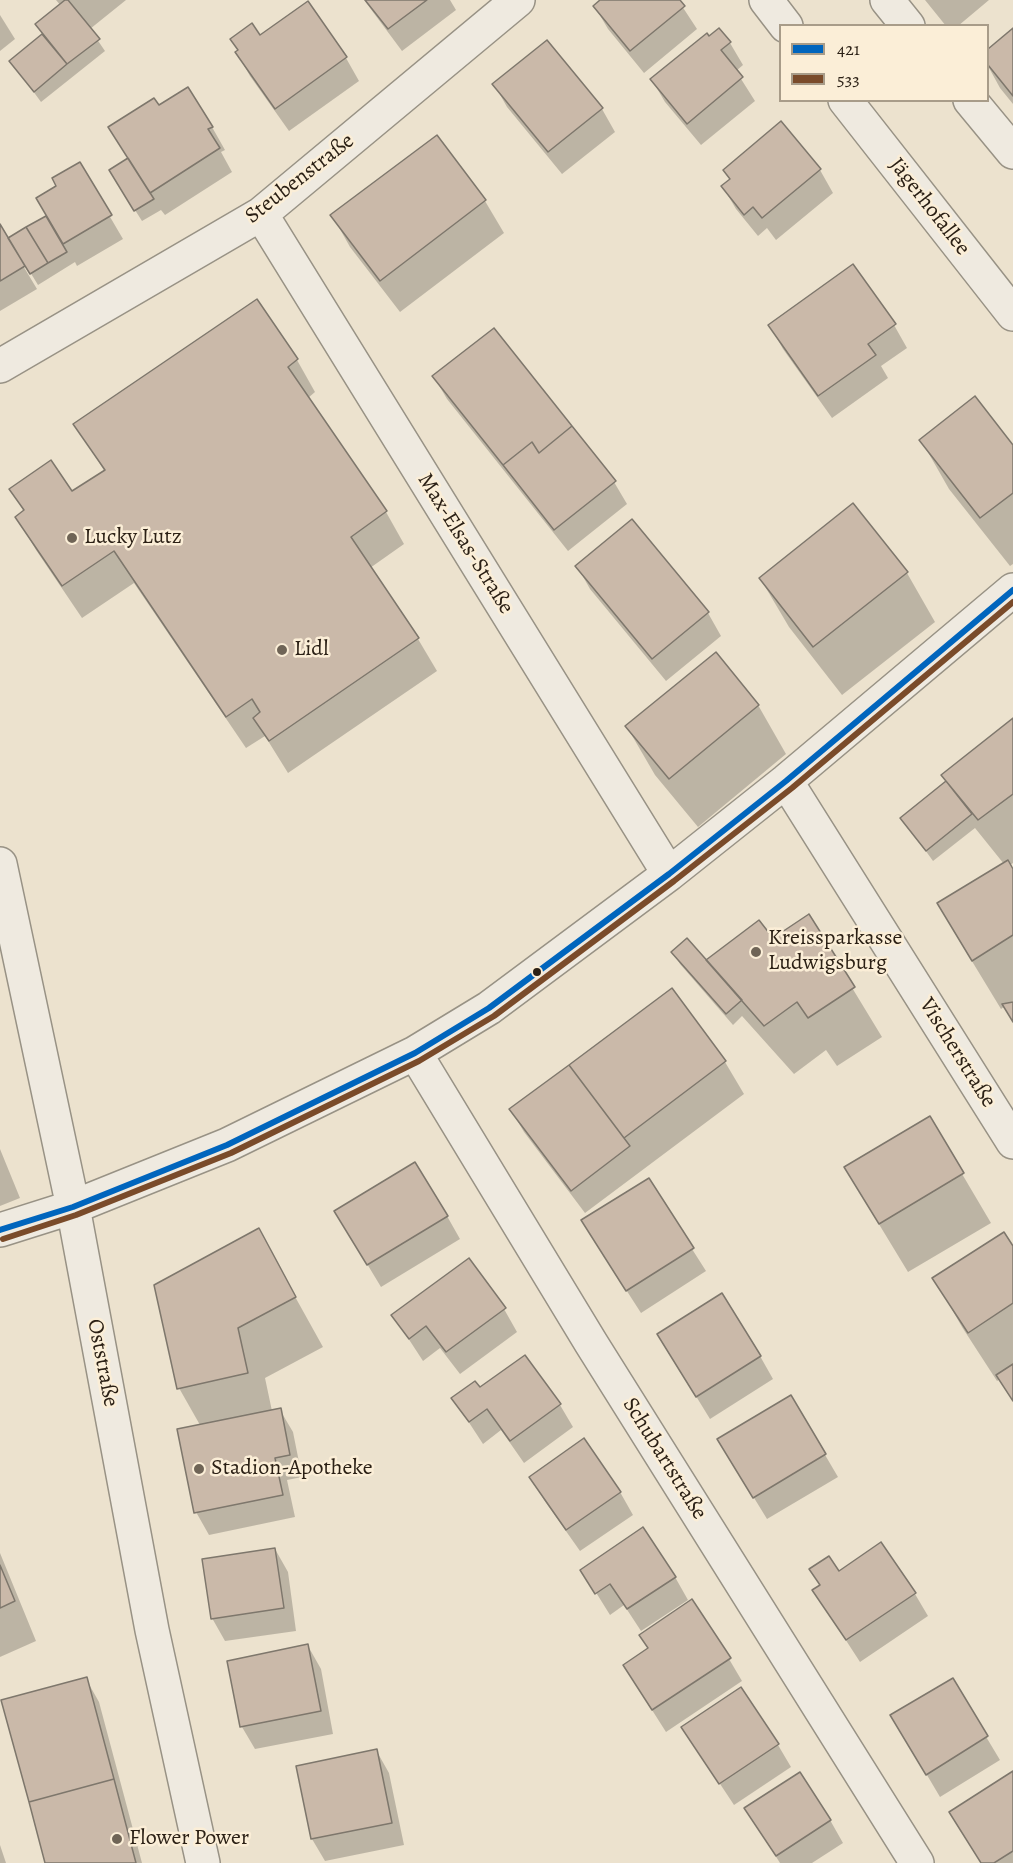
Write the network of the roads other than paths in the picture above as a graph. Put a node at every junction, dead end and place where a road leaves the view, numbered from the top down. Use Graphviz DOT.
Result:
graph roads {
  1 [pos="518,0"];
  2 [pos="766,0"];
  3 [pos="887,0"];
  4 [pos="784,24"];
  5 [pos="906,24"];
  6 [pos="847,102"];
  7 [pos="972,102"];
  8 [pos="1013,152"];
  9 [pos="261,214"];
  10 [pos="1013,314"];
  11 [pos="0,366"];
  12 [pos="1013,590"];
  13 [pos="786,781"];
  14 [pos="0,864"];
  15 [pos="669,874"];
  16 [pos="415,1053"];
  17 [pos="1013,1142"];
  18 [pos="73,1206"];
  19 [pos="0,1230"];
  20 [pos="203,1863"];
  21 [pos="917,1863"];
  1 -- 9 [label="street, Steubenstraße"];
  2 -- 4 [label="street"];
  3 -- 5 [label="street"];
  6 -- 10 [label="street, Jägerhofallee"];
  7 -- 8 [label="street"];
  9 -- 11 [label="street, Steubenstraße"];
  9 -- 15 [label="street, Max-Elsas-Straße"];
  12 -- 13 [label="street"];
  13 -- 15 [label="street"];
  13 -- 17 [label="street, Vischerstraße"];
  14 -- 18 [label="street, Oststraße"];
  15 -- 16 [label="street"];
  16 -- 18 [label="street"];
  16 -- 21 [label="street, Schubartstraße"];
  18 -- 19 [label="street"];
  18 -- 20 [label="street, Oststraße"];
}
